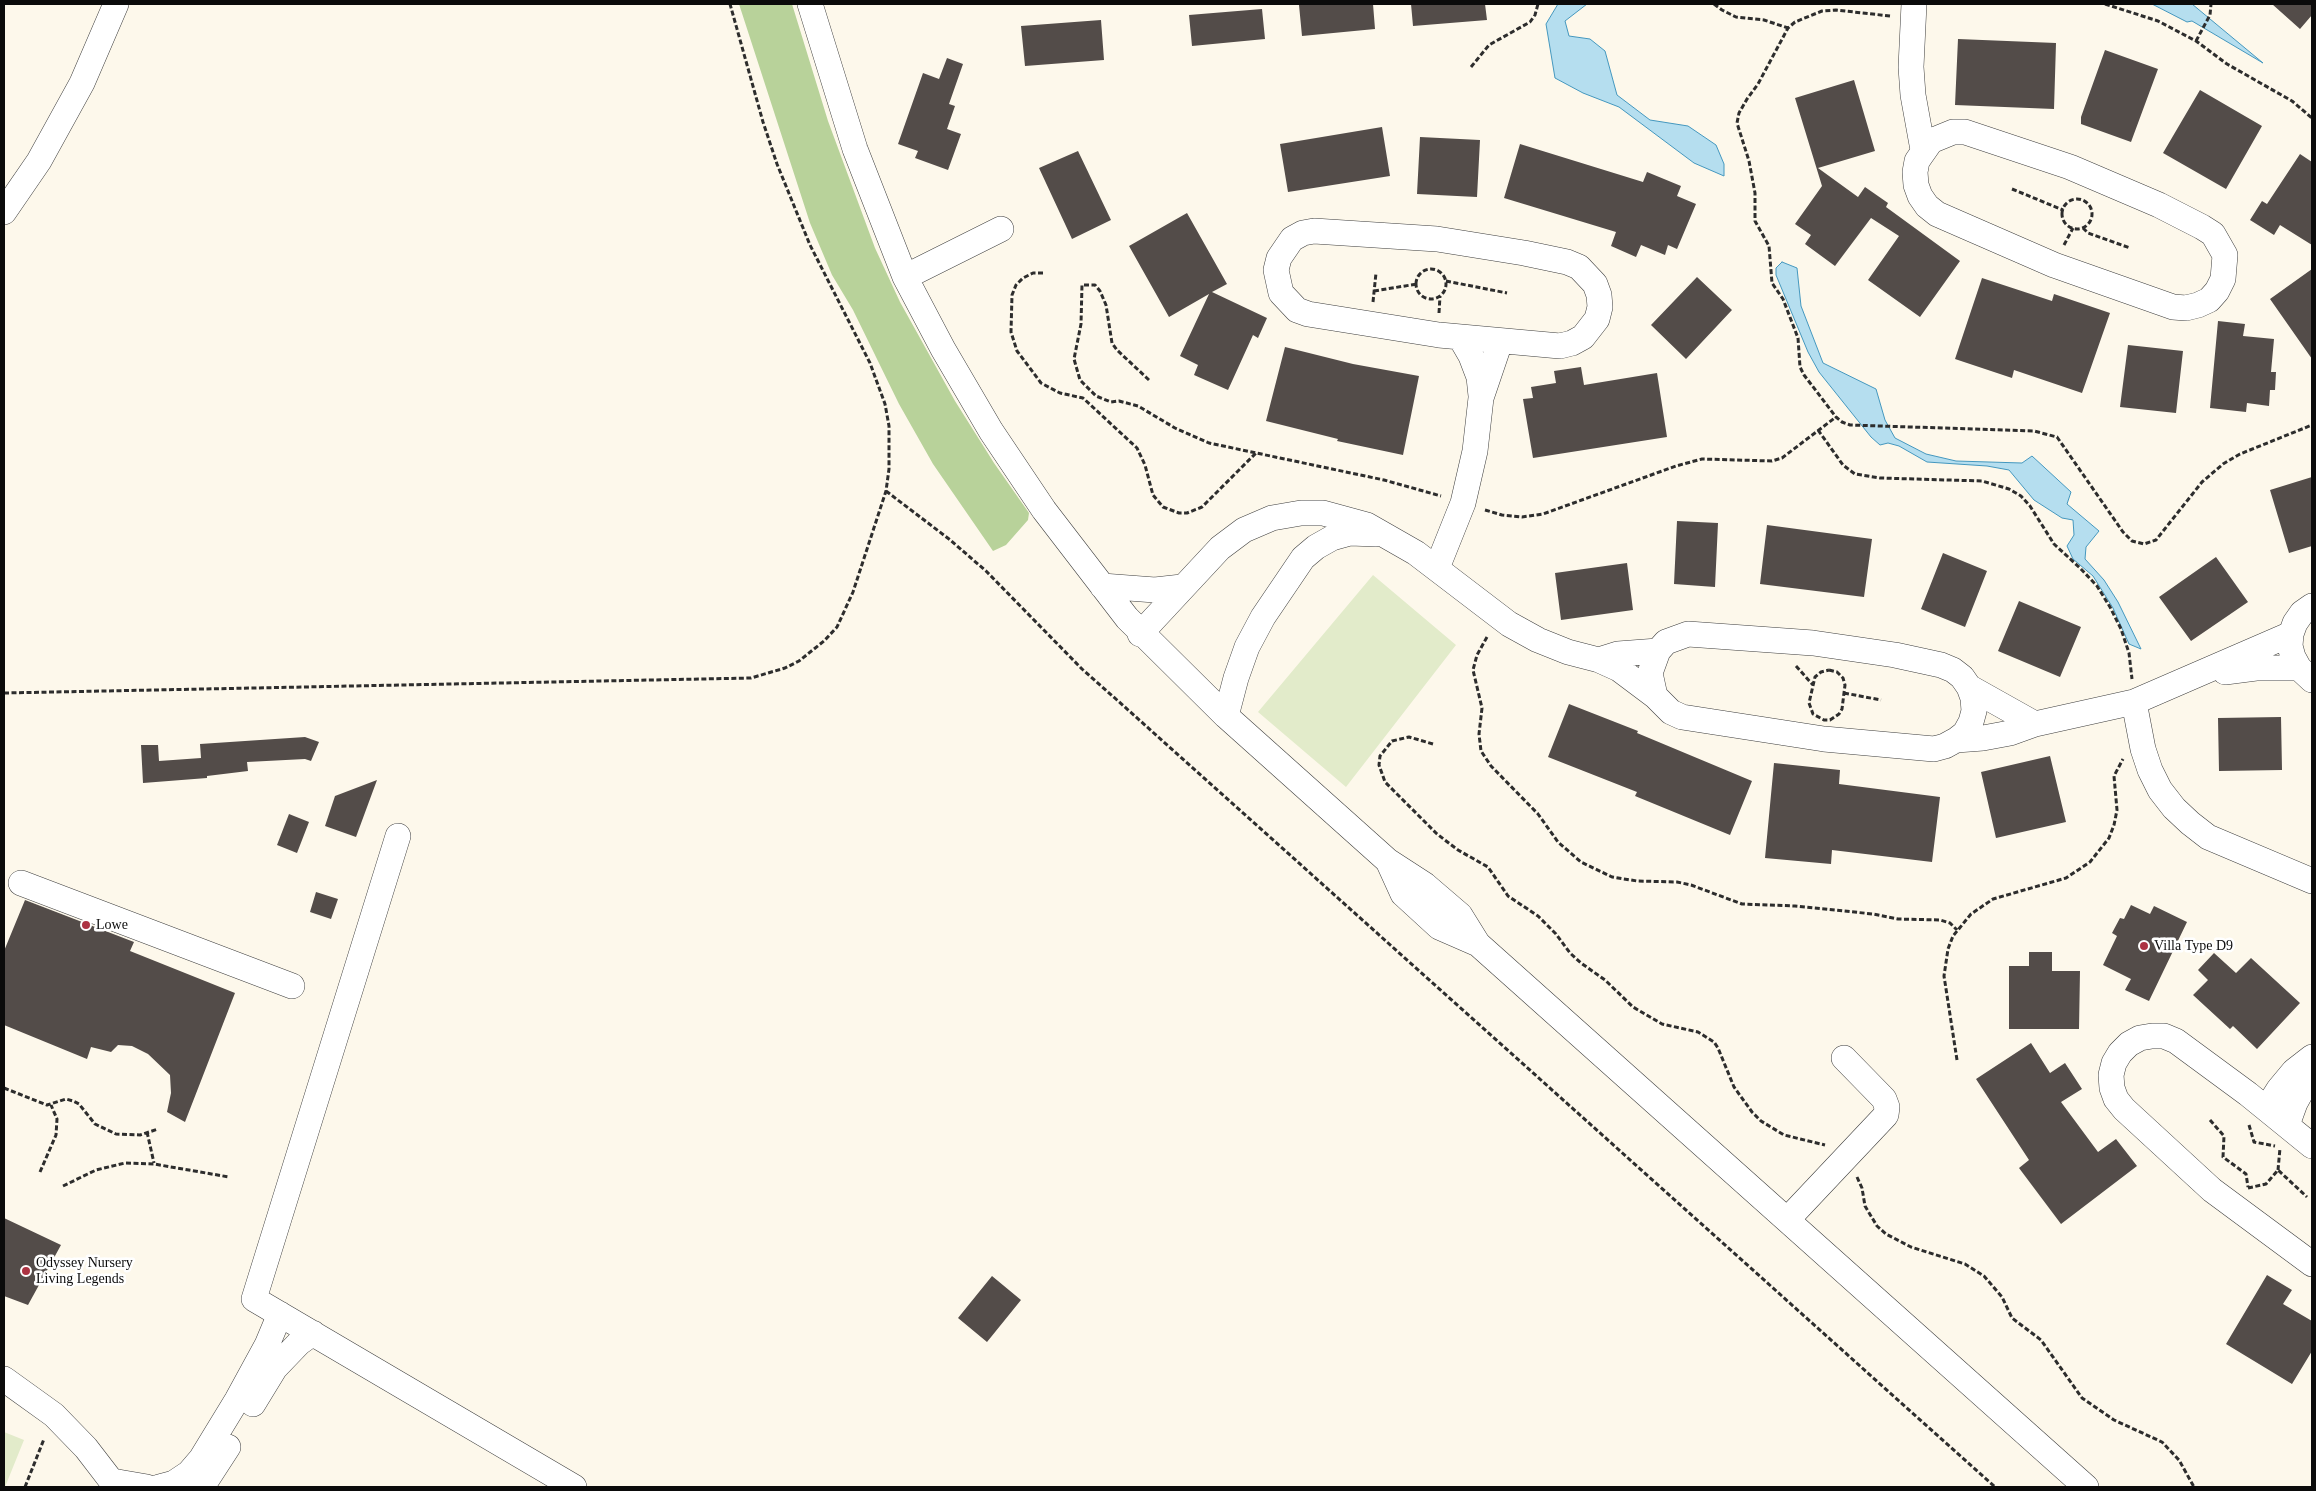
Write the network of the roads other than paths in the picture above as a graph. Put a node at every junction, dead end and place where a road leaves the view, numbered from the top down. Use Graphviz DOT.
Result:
graph roads {
  1 [pos="116,4"];
  2 [pos="810,4"];
  3 [pos="1914,11"];
  4 [pos="1923,150"];
  5 [pos="4,212"];
  6 [pos="1001,230"];
  7 [pos="906,278"];
  8 [pos="1460,338"];
  9 [pos="1500,342"];
  10 [pos="1481,398"];
  11 [pos="1301,513"];
  12 [pos="1386,536"];
  13 [pos="1316,547"];
  14 [pos="1437,568"];
  15 [pos="1102,586"];
  16 [pos="1182,587"];
  17 [pos="2312,606"];
  18 [pos="1140,634"];
  19 [pos="2291,634"];
  20 [pos="1658,651"];
  21 [pos="1599,660"];
  22 [pos="2305,674"];
  23 [pos="2190,678"];
  24 [pos="1969,687"];
  25 [pos="1655,696"];
  26 [pos="2134,702"];
  27 [pos="1226,716"];
  28 [pos="2035,724"];
  29 [pos="1956,740"];
  30 [pos="398,836"];
  31 [pos="2312,881"];
  32 [pos="21,883"];
  33 [pos="292,986"];
  34 [pos="2312,1057"];
  35 [pos="1844,1058"];
  36 [pos="2312,1072"];
  37 [pos="2267,1108"];
  38 [pos="2288,1125"];
  39 [pos="2312,1146"];
  40 [pos="1787,1220"];
  41 [pos="2312,1264"];
  42 [pos="280,1314"];
  43 [pos="313,1333"];
  44 [pos="4,1378"];
  45 [pos="114,1484"];
  46 [pos="147,1487"];
  47 [pos="159,1487"];
  48 [pos="202,1487"];
  49 [pos="574,1487"];
  50 [pos="2086,1487"];
  1 -- 5 [label="street"];
  2 -- 7 [label="street"];
  3 -- 4 [label="street"];
  4 -- 4 [label="street"];
  6 -- 7 [label="street"];
  7 -- 15 [label="street"];
  8 -- 9 [label="street"];
  8 -- 9 [label="street"];
  8 -- 10 [label="street"];
  9 -- 10 [label="street"];
  10 -- 14 [label="street"];
  11 -- 12 [label="street"];
  11 -- 13 [label="street"];
  11 -- 16 [label="street"];
  12 -- 13 [label="street"];
  12 -- 14 [label="street"];
  13 -- 27 [label="street"];
  14 -- 21 [label="street"];
  15 -- 16 [label="street"];
  15 -- 18 [label="street"];
  16 -- 18 [label="street"];
  17 -- 19 [label="street"];
  18 -- 27 [label="street"];
  19 -- 22 [label="street"];
  19 -- 23 [label="street"];
  20 -- 21 [label="street"];
  20 -- 24 [label="street"];
  20 -- 25 [label="street"];
  21 -- 25 [label="street"];
  22 -- 23 [label="street"];
  23 -- 26 [label="street"];
  24 -- 28 [label="street"];
  24 -- 29 [label="street"];
  25 -- 29 [label="street"];
  26 -- 28 [label="street"];
  26 -- 31 [label="street"];
  27 -- 40 [label="street"];
  28 -- 29 [label="street"];
  30 -- 42 [label="street"];
  32 -- 33 [label="street"];
  34 -- 37 [label="street"];
  35 -- 40 [label="street"];
  36 -- 38 [label="street"];
  37 -- 38 [label="street"];
  37 -- 41 [label="street"];
  38 -- 39 [label="street"];
  40 -- 50 [label="street"];
  42 -- 43 [label="street"];
  42 -- 47 [label="street"];
  43 -- 48 [label="street"];
  43 -- 49 [label="street"];
  44 -- 45 [label="street"];
  45 -- 46 [label="street"];
}
